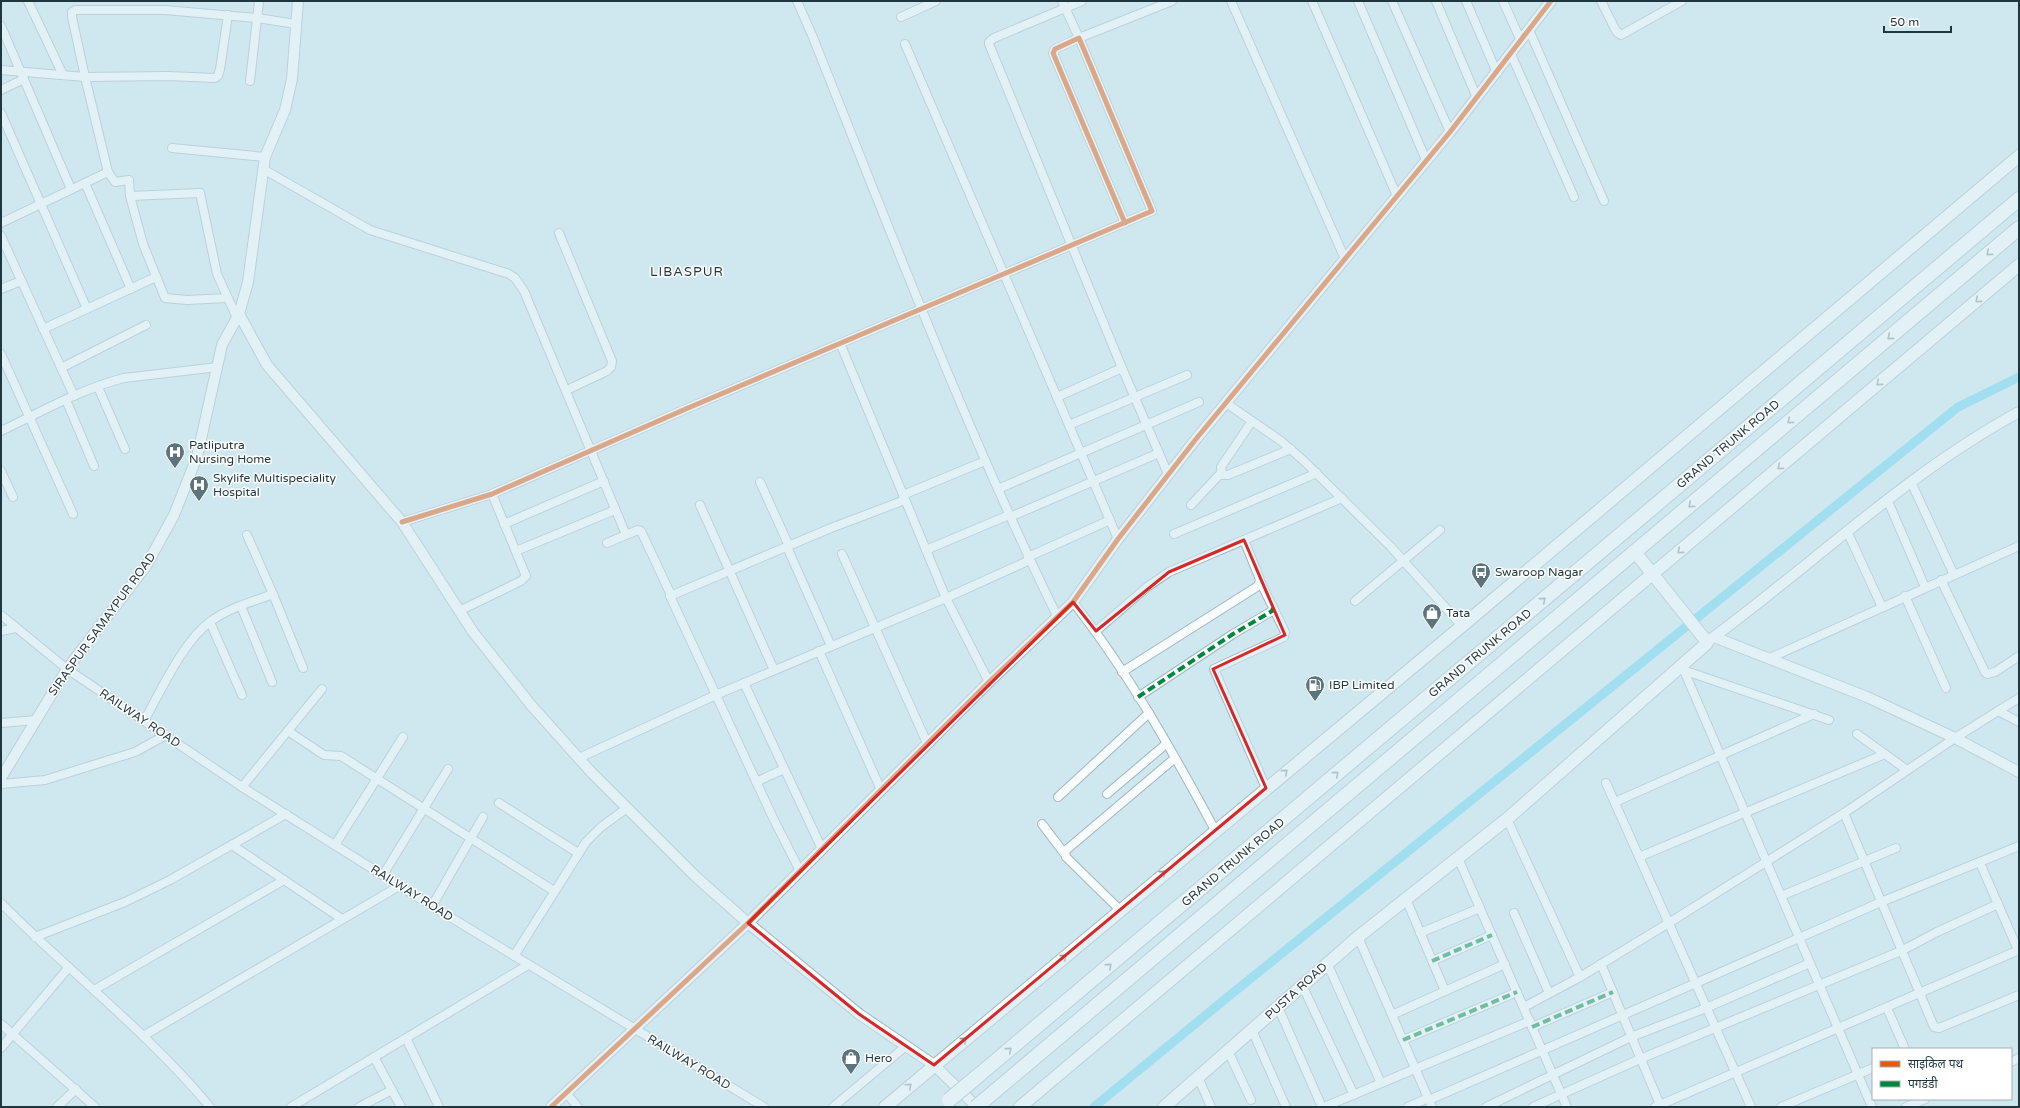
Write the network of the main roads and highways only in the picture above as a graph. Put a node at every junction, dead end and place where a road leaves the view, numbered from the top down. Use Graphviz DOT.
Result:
graph roads {
  1 [pos="2019,156"];
  2 [pos="2019,199"];
  3 [pos="2019,228"];
  4 [pos="2019,265"];
  5 [pos="1635,552"];
  6 [pos="1652,574"];
  7 [pos="945,1104"];
  8 [pos="885,1107"];
  9 [pos="976,1107"];
  10 [pos="1020,1107"];
  11 [pos="1164,1107"];
  8 -- 1 [label="main road, one-way"];
  7 -- 2 [label="highway, GRAND TRUNK ROAD, one-way, bridge"];
  3 -- 5 [label="highway, GRAND TRUNK ROAD, one-way"];
  4 -- 6 [label="main road, one-way"];
  5 -- 6 [label="main road"];
  5 -- 9 [label="highway, GRAND TRUNK ROAD, bridge"];
  6 -- 10 [label="main road"];
  6 -- 11 [label="main road, PUSTA ROAD"];
}
